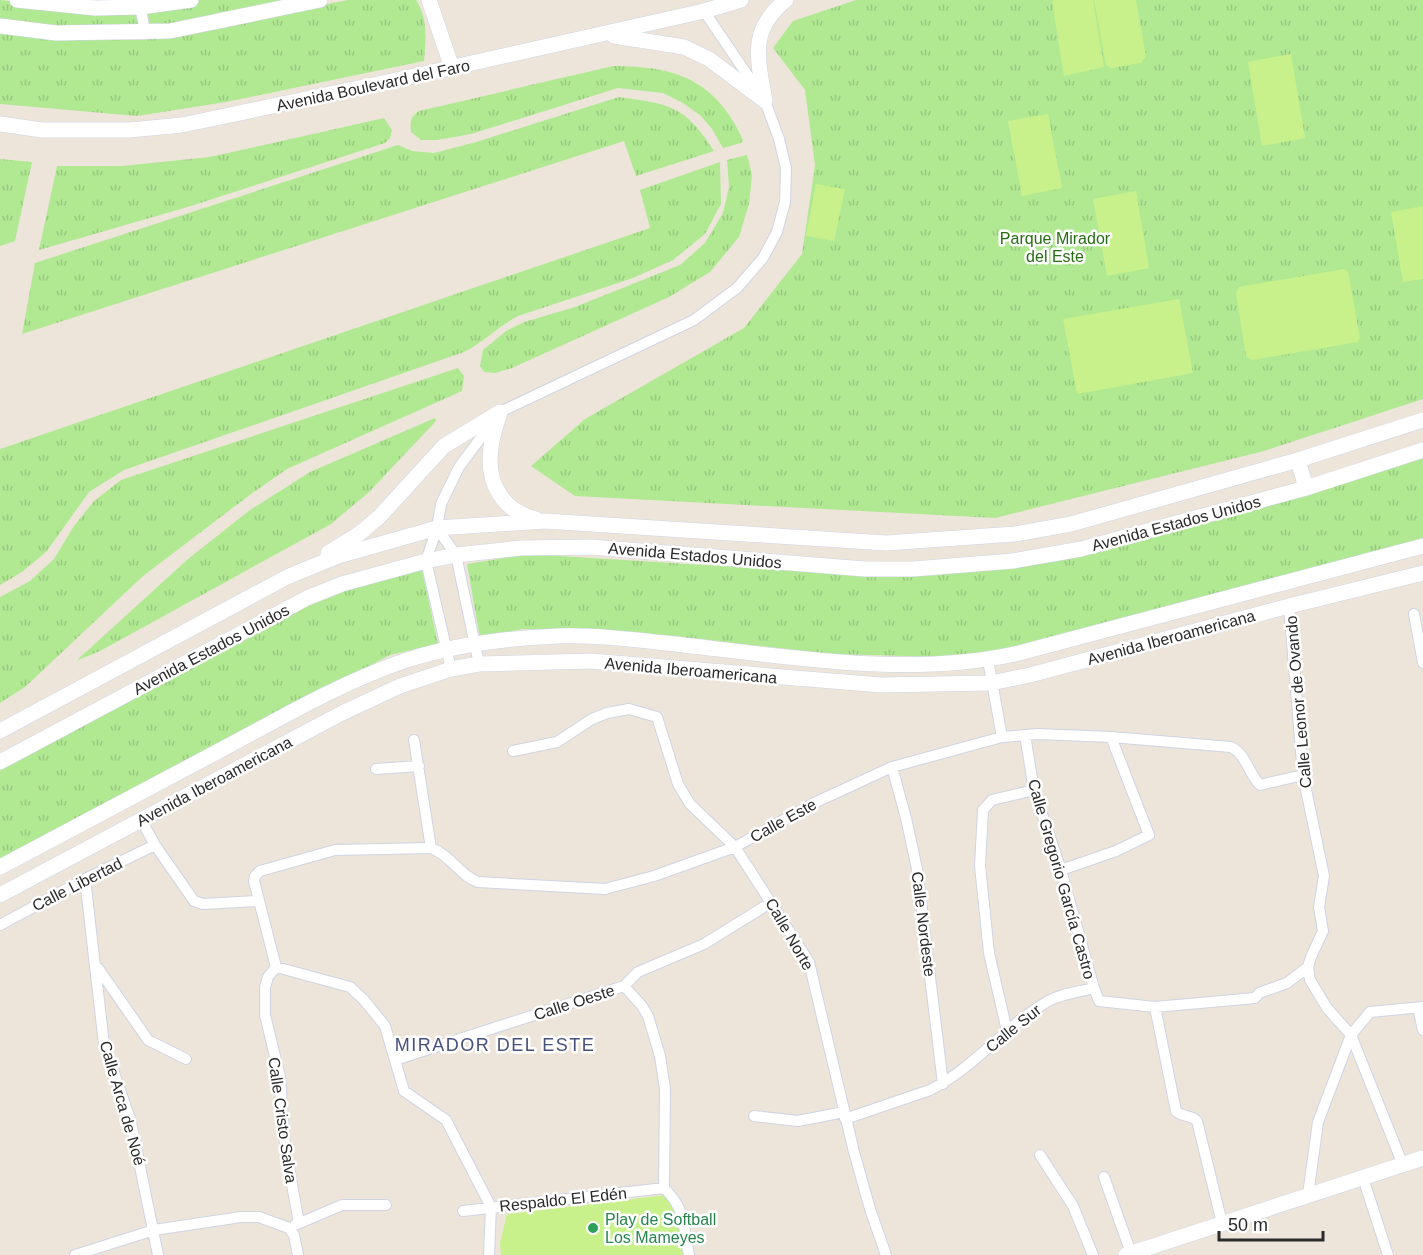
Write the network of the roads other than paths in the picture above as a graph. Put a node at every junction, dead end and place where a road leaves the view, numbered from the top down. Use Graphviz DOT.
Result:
graph roads {
  1 [pos="17,0"];
  2 [pos="191,0"];
  3 [pos="320,0"];
  4 [pos="429,0"];
  5 [pos="741,0"];
  6 [pos="786,0"];
  7 [pos="140,3"];
  8 [pos="704,11"];
  9 [pos="0,26"];
  10 [pos="145,32"];
  11 [pos="602,34"];
  12 [pos="452,68"];
  13 [pos="765,101"];
  14 [pos="0,124"];
  15 [pos="500,411"];
  16 [pos="1423,420"];
  17 [pos="1423,450"];
  18 [pos="1298,460"];
  19 [pos="1306,488"];
  20 [pos="545,521"];
  21 [pos="437,528"];
  22 [pos="1423,546"];
  23 [pos="456,555"];
  24 [pos="426,561"];
  25 [pos="1423,573"];
  26 [pos="287,578"];
  27 [pos="1289,606"];
  28 [pos="1414,614"];
  29 [pos="475,645"];
  30 [pos="447,651"];
  31 [pos="988,660"];
  32 [pos="1423,663"];
  33 [pos="479,664"];
  34 [pos="451,669"];
  35 [pos="991,682"];
  36 [pos="0,731"];
  37 [pos="1025,735"];
  38 [pos="1110,737"];
  39 [pos="1002,738"];
  40 [pos="414,740"];
  41 [pos="513,752"];
  42 [pos="0,762"];
  43 [pos="418,766"];
  44 [pos="892,767"];
  45 [pos="376,769"];
  46 [pos="1303,775"];
  47 [pos="1034,790"];
  48 [pos="141,820"];
  49 [pos="155,845"];
  50 [pos="735,847"];
  51 [pos="431,848"];
  52 [pos="0,867"];
  53 [pos="1061,870"];
  54 [pos="85,879"];
  55 [pos="0,895"];
  56 [pos="258,901"];
  57 [pos="772,902"];
  58 [pos="0,925"];
  59 [pos="96,966"];
  60 [pos="276,967"];
  61 [pos="1308,967"];
  62 [pos="624,986"];
  63 [pos="1094,988"];
  64 [pos="1155,1007"];
  65 [pos="1421,1008"];
  66 [pos="1423,1030"];
  67 [pos="1007,1031"];
  68 [pos="1351,1035"];
  69 [pos="186,1059"];
  70 [pos="395,1060"];
  71 [pos="943,1084"];
  72 [pos="754,1116"];
  73 [pos="845,1116"];
  74 [pos="1040,1155"];
  75 [pos="1423,1158"];
  76 [pos="1403,1165"];
  77 [pos="1104,1177"];
  78 [pos="1363,1178"];
  79 [pos="664,1188"];
  80 [pos="1308,1195"];
  81 [pos="386,1205"];
  82 [pos="491,1207"];
  83 [pos="462,1211"];
  84 [pos="1222,1223"];
  85 [pos="294,1226"];
  86 [pos="154,1230"];
  87 [pos="1128,1254"];
  88 [pos="75,1255"];
  89 [pos="158,1255"];
  90 [pos="298,1255"];
  91 [pos="489,1255"];
  92 [pos="689,1255"];
  93 [pos="885,1255"];
  94 [pos="1093,1255"];
  95 [pos="1388,1255"];
  1 -- 7 [label="street"];
  2 -- 7 [label="street"];
  3 -- 10 [label="street"];
  4 -- 12 [label="street"];
  5 -- 8 [label="street, Avenida Boulevard del Faro"];
  6 -- 13 [label="street"];
  7 -- 10 [label="street"];
  8 -- 11 [label="street, Avenida Boulevard del Faro"];
  8 -- 13 [label="street"];
  9 -- 10 [label="street"];
  11 -- 12 [label="street, Avenida Boulevard del Faro"];
  11 -- 13 [label="street"];
  12 -- 14 [label="street, Avenida Boulevard del Faro"];
  13 -- 15 [label="street"];
  15 -- 20 [label="street"];
  15 -- 21 [label="street"];
  15 -- 26 [label="street"];
  16 -- 18 [label="street, Avenida Estados Unidos"];
  17 -- 19 [label="street, Avenida Estados Unidos"];
  18 -- 19 [label="street"];
  18 -- 20 [label="street, Avenida Estados Unidos"];
  19 -- 23 [label="street, Avenida Estados Unidos"];
  20 -- 21 [label="street, Avenida Estados Unidos"];
  21 -- 23 [label="street"];
  21 -- 24 [label="street"];
  21 -- 26 [label="street, Avenida Estados Unidos"];
  22 -- 31 [label="street, Avenida Iberoamericana"];
  23 -- 24 [label="street, Avenida Estados Unidos"];
  23 -- 29 [label="street"];
  24 -- 30 [label="street"];
  24 -- 42 [label="street, Avenida Estados Unidos"];
  25 -- 27 [label="street, Avenida Iberoamericana"];
  26 -- 36 [label="street, Avenida Estados Unidos"];
  27 -- 35 [label="street, Avenida Iberoamericana"];
  27 -- 46 [label="street, Calle Leonor de Ovando"];
  28 -- 32 [label="street"];
  29 -- 30 [label="street, Avenida Iberoamericana"];
  29 -- 31 [label="street, Avenida Iberoamericana"];
  29 -- 33 [label="street"];
  30 -- 34 [label="street"];
  30 -- 52 [label="street, Avenida Iberoamericana"];
  31 -- 35 [label="street"];
  33 -- 34 [label="street, Avenida Iberoamericana"];
  33 -- 35 [label="street, Avenida Iberoamericana"];
  34 -- 48 [label="street, Avenida Iberoamericana"];
  35 -- 39 [label="street"];
  37 -- 38 [label="street, Calle Este"];
  37 -- 39 [label="street, Calle Este"];
  37 -- 47 [label="street, Calle Gregorio García Castro"];
  38 -- 46 [label="street, Calle Este"];
  38 -- 53 [label="street"];
  39 -- 44 [label="street, Calle Este"];
  40 -- 43 [label="street"];
  41 -- 50 [label="street, Calle Norte"];
  43 -- 45 [label="street"];
  43 -- 51 [label="street"];
  44 -- 50 [label="street, Calle Este"];
  44 -- 71 [label="street, Calle Nordeste"];
  46 -- 61 [label="street, Calle Leonor de Ovando"];
  47 -- 53 [label="street, Calle Gregorio García Castro"];
  47 -- 67 [label="street"];
  48 -- 49 [label="street"];
  48 -- 55 [label="street, Avenida Iberoamericana"];
  49 -- 54 [label="street, Calle Libertad"];
  49 -- 56 [label="street"];
  50 -- 51 [label="street, Calle Este"];
  50 -- 57 [label="street, Calle Norte"];
  51 -- 56 [label="street"];
  53 -- 63 [label="street, Calle Gregorio García Castro"];
  54 -- 58 [label="street, Calle Libertad"];
  54 -- 59 [label="street, Calle Arca de Noé"];
  56 -- 60 [label="street"];
  57 -- 62 [label="street, Calle Oeste"];
  57 -- 73 [label="street, Calle Norte"];
  59 -- 69 [label="street"];
  59 -- 86 [label="street, Calle Arca de Noé"];
  60 -- 70 [label="street"];
  60 -- 85 [label="street, Calle Cristo Salva"];
  61 -- 64 [label="street"];
  61 -- 68 [label="street"];
  62 -- 70 [label="street, Calle Oeste"];
  62 -- 79 [label="street"];
  63 -- 64 [label="street"];
  63 -- 67 [label="street, Calle Sur"];
  64 -- 84 [label="street"];
  65 -- 66 [label="street"];
  65 -- 68 [label="street"];
  67 -- 71 [label="street, Calle Sur"];
  68 -- 76 [label="street"];
  68 -- 80 [label="street"];
  70 -- 82 [label="street"];
  71 -- 73 [label="street, Calle Sur"];
  72 -- 73 [label="street, Calle Sur"];
  73 -- 93 [label="street, Calle Norte"];
  74 -- 94 [label="street"];
  75 -- 76 [label="street"];
  76 -- 78 [label="street"];
  77 -- 87 [label="street"];
  78 -- 80 [label="street"];
  78 -- 95 [label="street"];
  79 -- 82 [label="street, Respaldo El Edén"];
  79 -- 92 [label="street"];
  80 -- 84 [label="street"];
  81 -- 85 [label="street"];
  82 -- 83 [label="street, Respaldo El Edén"];
  82 -- 91 [label="street"];
  84 -- 87 [label="street"];
  85 -- 86 [label="street"];
  85 -- 90 [label="street, Calle Cristo Salva"];
  86 -- 88 [label="street"];
  86 -- 89 [label="street, Calle Arca de Noé"];
}
